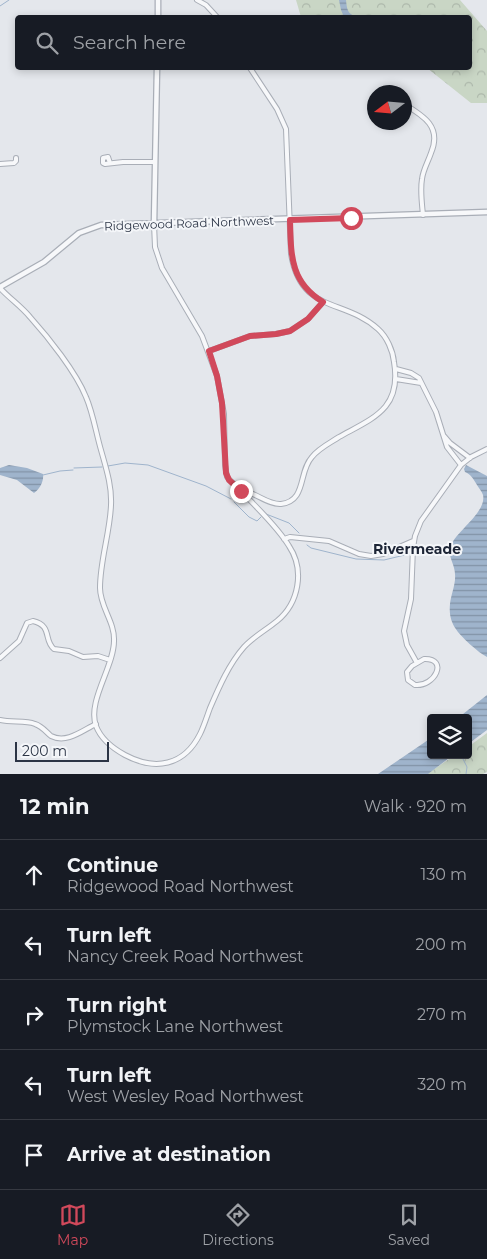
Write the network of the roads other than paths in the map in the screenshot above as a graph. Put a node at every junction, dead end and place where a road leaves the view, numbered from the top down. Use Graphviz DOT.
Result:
graph roads {
  1 [pos="158,0"];
  2 [pos="197,0"];
  3 [pos="158,15"];
  4 [pos="215,15"];
  5 [pos="157,70"];
  6 [pos="251,70"];
  7 [pos="412,109"];
  8 [pos="16,158"];
  9 [pos="110,162"];
  10 [pos="155,162"];
  11 [pos="0,164"];
  12 [pos="487,212"];
  13 [pos="423,215"];
  14 [pos="290,220"];
  15 [pos="154,224"];
  16 [pos="0,287"];
  17 [pos="323,302"];
  18 [pos="209,351"];
  19 [pos="396,369"];
  20 [pos="396,379"];
  21 [pos="420,383"];
  22 [pos="444,436"];
  23 [pos="487,449"];
  24 [pos="470,458"];
  25 [pos="461,465"];
  26 [pos="241,491"];
  27 [pos="284,539"];
  28 [pos="413,541"];
  29 [pos="0,658"];
  30 [pos="110,660"];
  31 [pos="417,663"];
  32 [pos="0,720"];
  33 [pos="96,724"];
  1 -- 3 [label="street"];
  2 -- 4 [label="street"];
  5 -- 10 [label="street"];
  6 -- 14 [label="street"];
  7 -- 13 [label="street"];
  8 -- 11 [label="street"];
  9 -- 10 [label="street"];
  10 -- 15 [label="street"];
  12 -- 13 [label="street, Ridgewood Road Northwest"];
  13 -- 14 [label="street, Ridgewood Road Northwest"];
  14 -- 15 [label="street, Ridgewood Road Northwest"];
  14 -- 17 [label="street"];
  15 -- 16 [label="street, Ridgewood Road Northwest"];
  15 -- 18 [label="street"];
  16 -- 30 [label="street"];
  17 -- 18 [label="street"];
  17 -- 19 [label="street"];
  18 -- 26 [label="street"];
  19 -- 20 [label="street"];
  19 -- 21 [label="street"];
  20 -- 21 [label="street"];
  20 -- 26 [label="street"];
  21 -- 22 [label="street"];
  22 -- 24 [label="street"];
  22 -- 25 [label="street"];
  23 -- 24 [label="street"];
  24 -- 25 [label="street"];
  25 -- 28 [label="street"];
  26 -- 27 [label="street"];
  27 -- 28 [label="street"];
  27 -- 33 [label="street"];
  28 -- 31 [label="street"];
  29 -- 30 [label="street"];
  30 -- 33 [label="street"];
  31 -- 31 [label="street"];
  32 -- 33 [label="street"];
}
